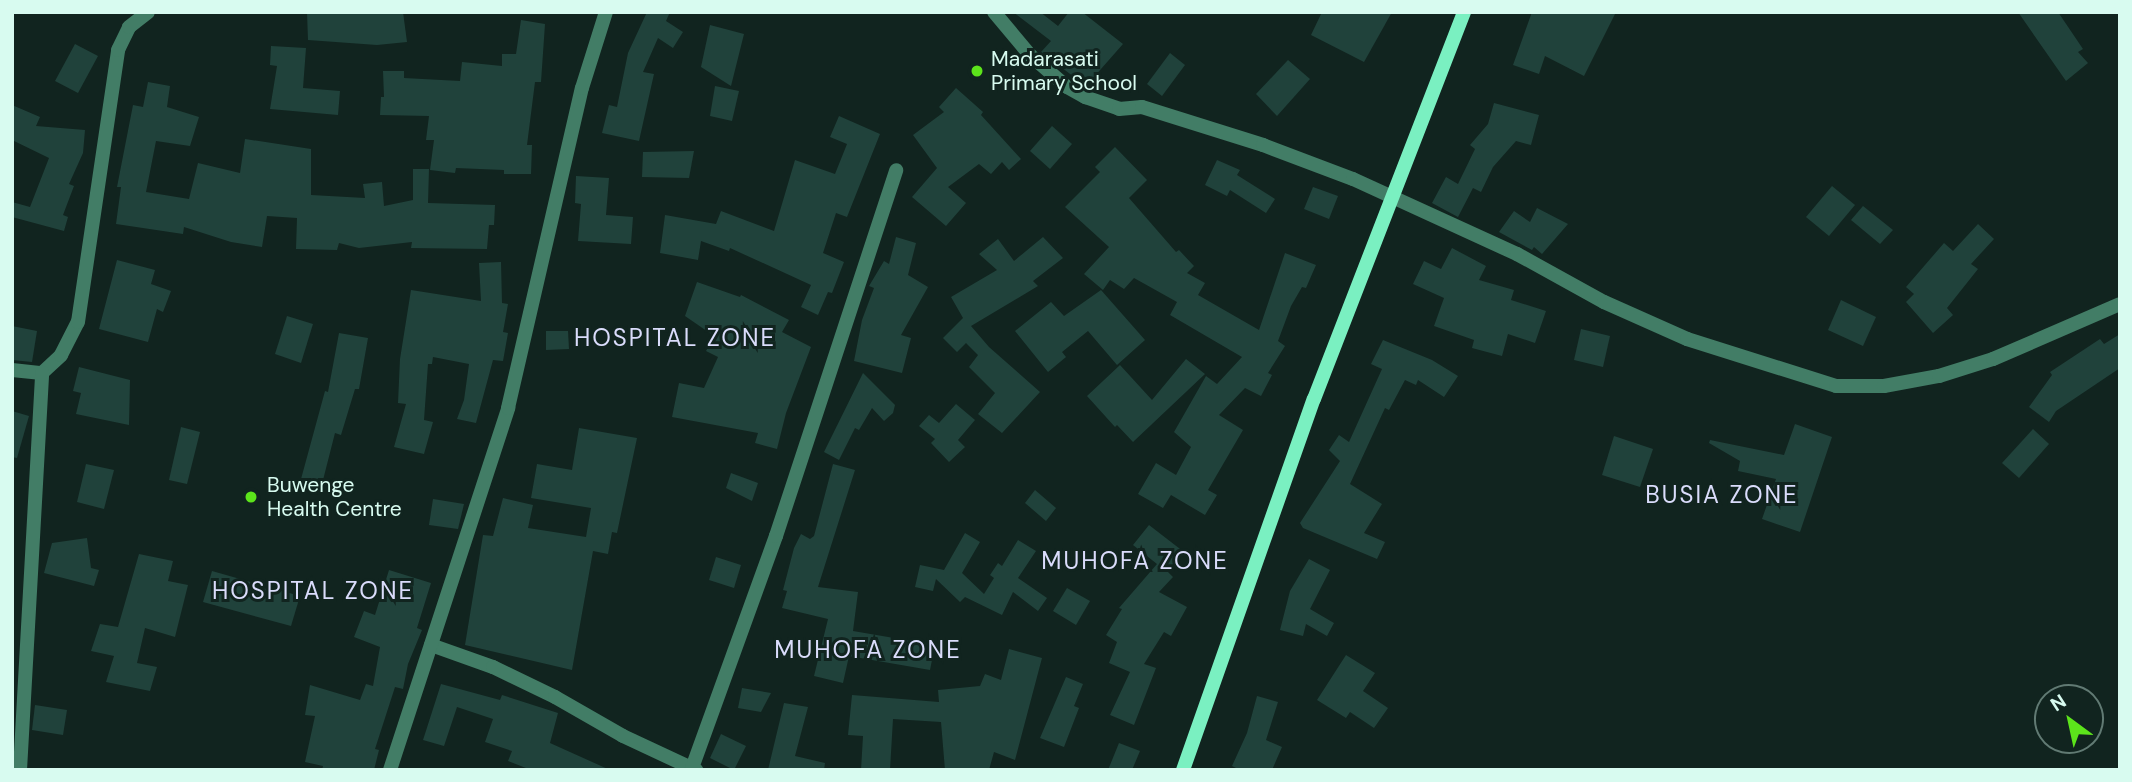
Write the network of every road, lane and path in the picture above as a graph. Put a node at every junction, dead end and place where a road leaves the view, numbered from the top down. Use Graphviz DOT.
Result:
graph roads {
  1 [pos="148,12"];
  2 [pos="606,12"];
  3 [pos="994,12"];
  4 [pos="1464,12"];
  5 [pos="896,170"];
  6 [pos="1392,198"];
  7 [pos="2120,304"];
  8 [pos="12,370"];
  9 [pos="42,373"];
  10 [pos="431,645"];
  11 [pos="694,769"];
  12 [pos="20,770"];
  13 [pos="390,770"];
  14 [pos="1183,770"];
  1 -- 9 [label="street"];
  2 -- 10 [label="street"];
  3 -- 6 [label="street"];
  4 -- 6 [label="main road"];
  5 -- 11 [label="street"];
  6 -- 7 [label="street"];
  6 -- 14 [label="main road"];
  8 -- 9 [label="street"];
  9 -- 12 [label="street"];
  10 -- 11 [label="street"];
  10 -- 13 [label="street"];
}
